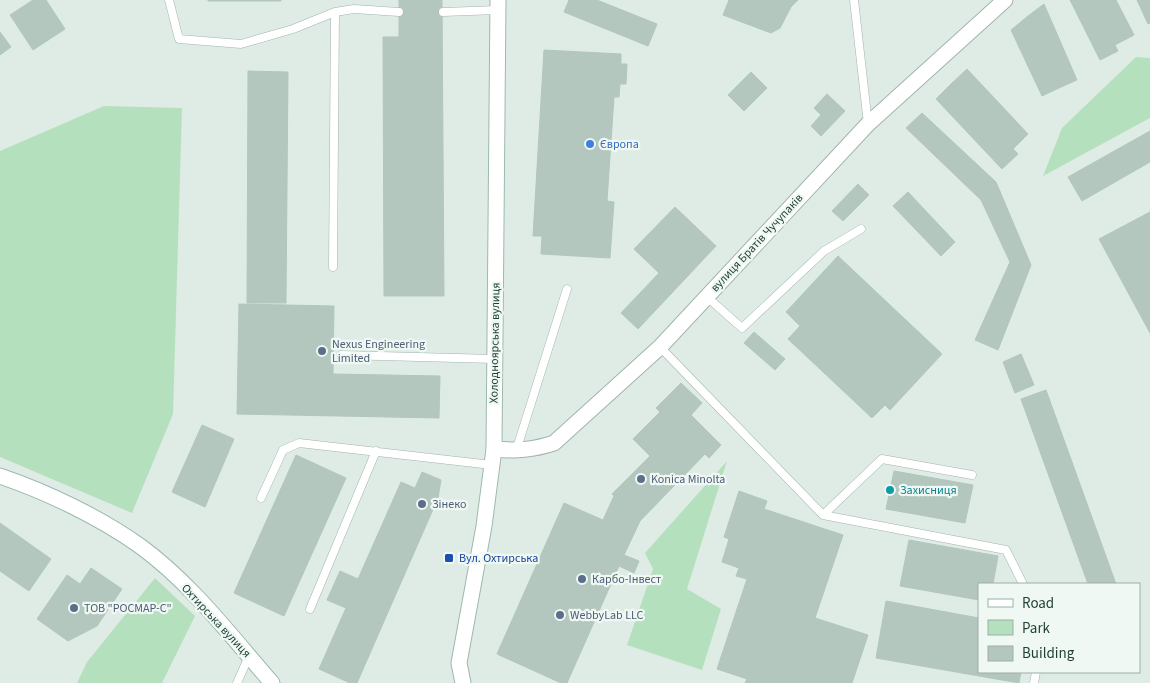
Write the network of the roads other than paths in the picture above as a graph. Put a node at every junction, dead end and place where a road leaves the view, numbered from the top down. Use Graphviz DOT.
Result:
graph roads {
  1 [pos="169,0"];
  2 [pos="382,0"];
  3 [pos="854,0"];
  4 [pos="1005,0"];
  5 [pos="498,5"];
  6 [pos="382,10"];
  7 [pos="335,12"];
  8 [pos="399,12"];
  9 [pos="442,12"];
  10 [pos="868,124"];
  11 [pos="861,229"];
  12 [pos="333,267"];
  13 [pos="567,289"];
  14 [pos="706,297"];
  15 [pos="660,347"];
  16 [pos="341,355"];
  17 [pos="495,358"];
  18 [pos="494,449"];
  19 [pos="376,451"];
  20 [pos="516,451"];
  21 [pos="492,465"];
  22 [pos="0,476"];
  23 [pos="972,476"];
  24 [pos="261,498"];
  25 [pos="823,515"];
  26 [pos="1022,583"];
  27 [pos="310,609"];
  28 [pos="249,656"];
  29 [pos="237,683"];
  30 [pos="272,683"];
  31 [pos="463,683"];
  1 -- 7 [label="lane"];
  2 -- 6 [label="lane"];
  3 -- 10 [label="lane"];
  4 -- 10 [label="street, вулиця Братів Чучупаків"];
  5 -- 9 [label="lane"];
  5 -- 17 [label="street, Холодноярська вулиця"];
  6 -- 7 [label="lane"];
  6 -- 8 [label="lane"];
  7 -- 12 [label="lane"];
  10 -- 14 [label="street, вулиця Братів Чучупаків"];
  11 -- 14 [label="lane"];
  13 -- 20 [label="lane"];
  14 -- 15 [label="street, вулиця Братів Чучупаків"];
  15 -- 20 [label="street, вулиця Братів Чучупаків"];
  15 -- 25 [label="lane"];
  16 -- 17 [label="lane"];
  17 -- 18 [label="street, Холодноярська вулиця"];
  18 -- 20 [label="street, вулиця Братів Чучупаків"];
  18 -- 21 [label="street, Холодноярська вулиця"];
  19 -- 21 [label="lane"];
  19 -- 24 [label="lane"];
  19 -- 27 [label="lane"];
  21 -- 31 [label="street, Холодноярська вулиця"];
  22 -- 28 [label="street, Охтирська вулиця"];
  23 -- 25 [label="lane"];
  25 -- 26 [label="lane"];
  28 -- 29 [label="lane"];
  28 -- 30 [label="street, Охтирська вулиця"];
}
